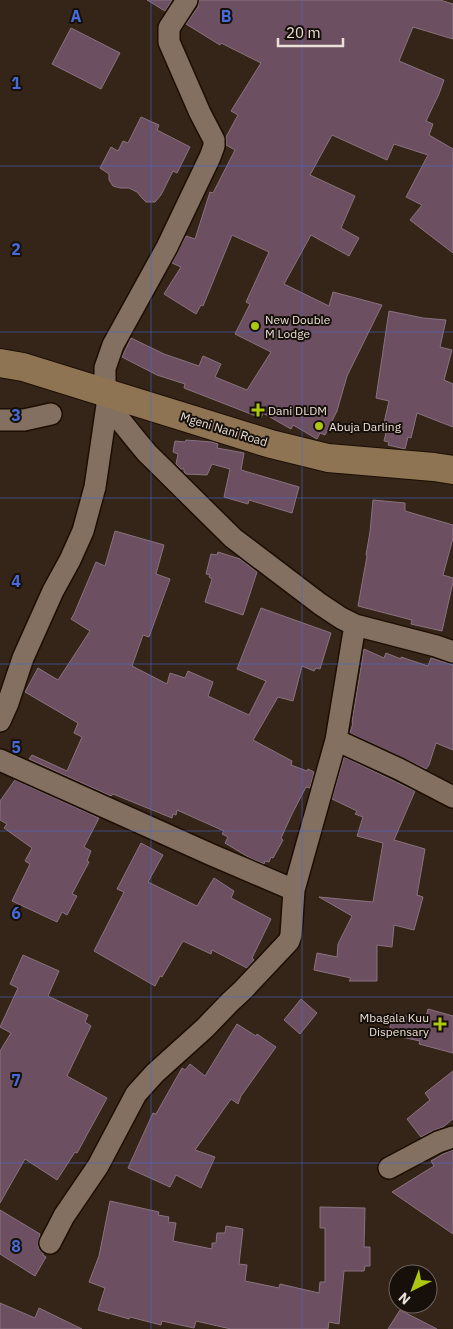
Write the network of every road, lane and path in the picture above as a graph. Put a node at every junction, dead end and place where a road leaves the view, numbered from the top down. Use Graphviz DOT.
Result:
graph roads {
  1 [pos="187,0"];
  2 [pos="0,363"];
  3 [pos="106,399"];
  4 [pos="51,414"];
  5 [pos="0,420"];
  6 [pos="453,470"];
  7 [pos="355,625"];
  8 [pos="453,652"];
  9 [pos="0,721"];
  10 [pos="336,740"];
  11 [pos="0,760"];
  12 [pos="453,797"];
  13 [pos="294,890"];
  14 [pos="453,1137"];
  15 [pos="390,1168"];
  16 [pos="50,1243"];
  1 -- 3 [label="street"];
  2 -- 3 [label="street, Mgeni Nani Road"];
  3 -- 6 [label="street, Mgeni Nani Road"];
  3 -- 7 [label="street"];
  3 -- 9 [label="street"];
  4 -- 5 [label="street"];
  7 -- 8 [label="street"];
  7 -- 10 [label="street"];
  10 -- 12 [label="street"];
  10 -- 13 [label="street"];
  11 -- 13 [label="street"];
  13 -- 16 [label="street"];
  14 -- 15 [label="street"];
}
